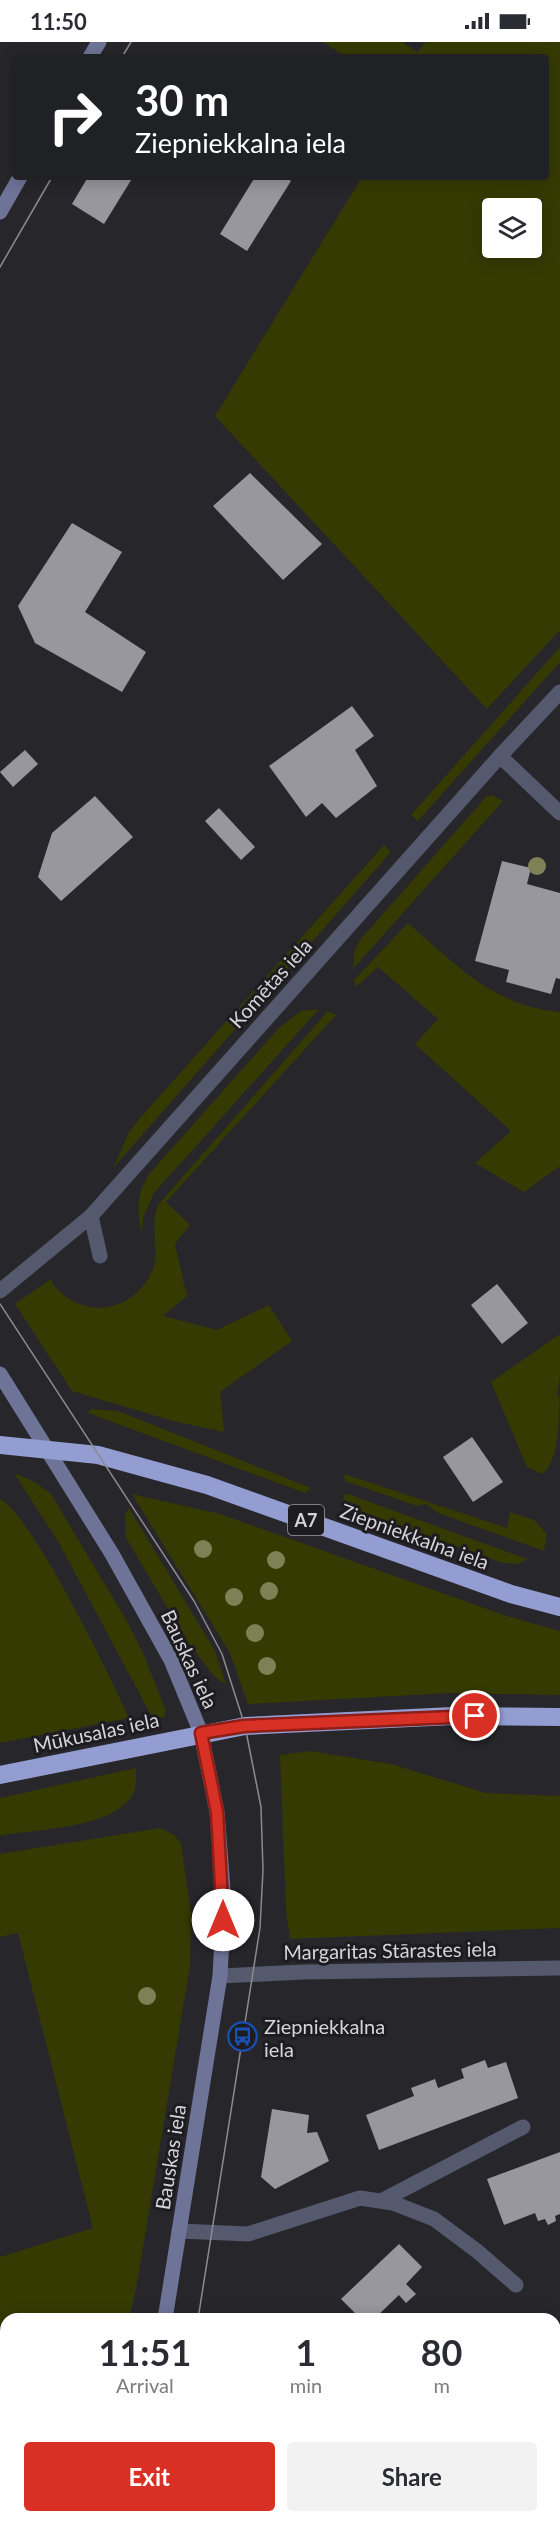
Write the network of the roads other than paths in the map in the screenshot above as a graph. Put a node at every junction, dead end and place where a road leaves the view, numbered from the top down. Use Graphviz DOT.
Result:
graph roads {
  1 [pos="18,180"];
  2 [pos="0,212"];
  3 [pos="560,692"];
  4 [pos="500,756"];
  5 [pos="560,813"];
  6 [pos="91,1216"];
  7 [pos="100,1256"];
  8 [pos="0,1291"];
  9 [pos="0,1374"];
  10 [pos="0,1445"];
  11 [pos="48,1449"];
  12 [pos="560,1607"];
  13 [pos="560,1717"];
  14 [pos="201,1733"];
  15 [pos="0,1775"];
  16 [pos="560,1968"];
  17 [pos="220,1977"];
  18 [pos="523,2127"];
  19 [pos="381,2201"];
  20 [pos="179,2231"];
  21 [pos="516,2285"];
  22 [pos="166,2313"];
  1 -- 2 [label="main road"];
  3 -- 4 [label="street, Komētas iela"];
  4 -- 5 [label="street"];
  4 -- 6 [label="street, Komētas iela"];
  6 -- 7 [label="street"];
  6 -- 8 [label="street, Komētas iela"];
  9 -- 11 [label="main road, Bauskas iela"];
  10 -- 11 [label="highway, A7"];
  11 -- 12 [label="highway, Ziepniekkalna iela / A7"];
  11 -- 14 [label="main road, Bauskas iela"];
  13 -- 14 [label="highway"];
  14 -- 15 [label="highway, Mūkusalas iela"];
  14 -- 17 [label="main road, Bauskas iela"];
  16 -- 17 [label="street, Margaritas Stārastes iela"];
  17 -- 20 [label="main road, Bauskas iela"];
  18 -- 19 [label="street"];
  19 -- 20 [label="street"];
  19 -- 21 [label="street"];
  20 -- 22 [label="main road, Bauskas iela"];
}
